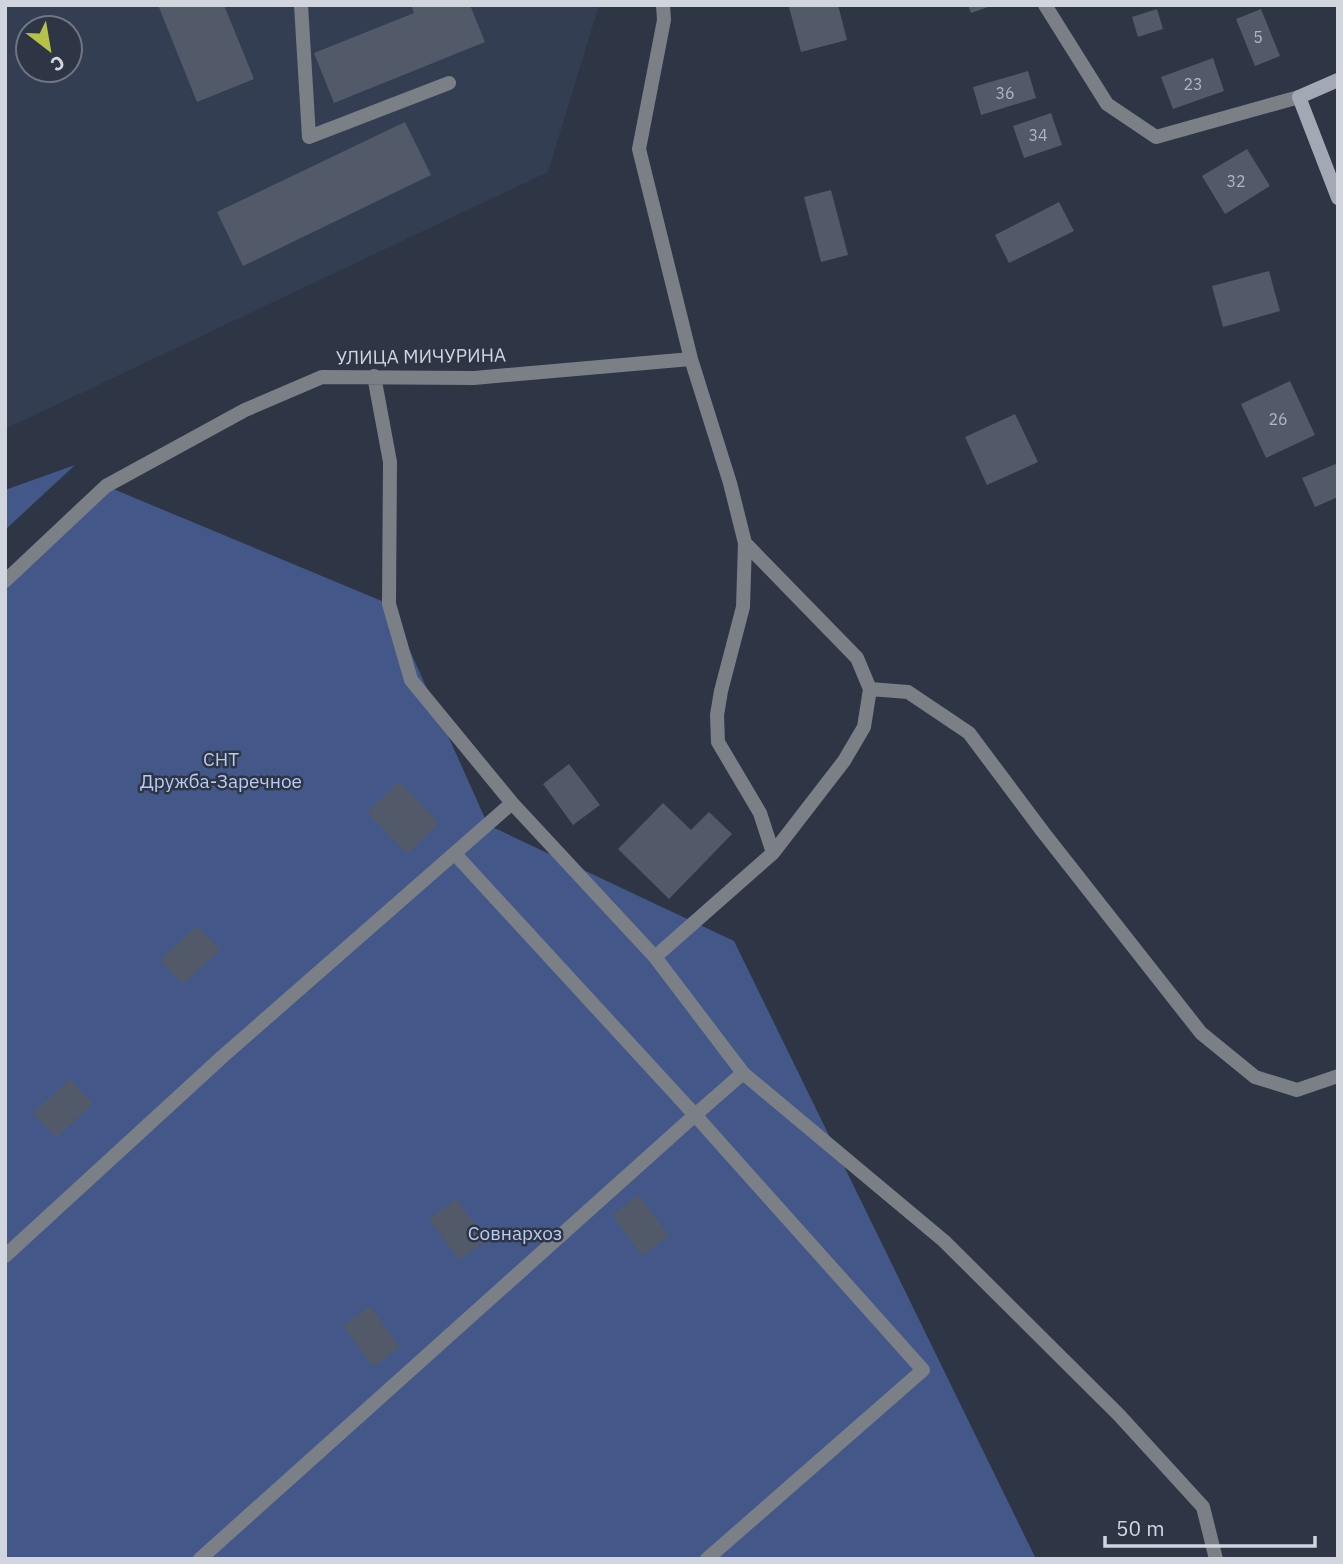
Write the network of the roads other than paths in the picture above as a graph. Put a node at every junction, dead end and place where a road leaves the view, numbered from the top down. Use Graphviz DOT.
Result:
graph roads {
  1 [pos="301,5"];
  2 [pos="663,5"];
  3 [pos="1045,5"];
  4 [pos="1338,80"];
  5 [pos="449,83"];
  6 [pos="1299,97"];
  7 [pos="1338,198"];
  8 [pos="691,359"];
  9 [pos="374,376"];
  10 [pos="745,543"];
  11 [pos="5,581"];
  12 [pos="870,689"];
  13 [pos="512,803"];
  14 [pos="773,853"];
  15 [pos="455,854"];
  16 [pos="654,957"];
  17 [pos="743,1073"];
  18 [pos="1338,1076"];
  19 [pos="695,1115"];
  20 [pos="5,1256"];
  21 [pos="1217,1558"];
  22 [pos="200,1559"];
  23 [pos="707,1559"];
  1 -- 5 [label="street"];
  2 -- 8 [label="street"];
  3 -- 6 [label="street"];
  4 -- 6 [label="street"];
  6 -- 7 [label="street"];
  8 -- 9 [label="street, УЛИЦА МИЧУРИНА"];
  8 -- 10 [label="street"];
  9 -- 11 [label="street, УЛИЦА МИЧУРИНА"];
  9 -- 13 [label="street"];
  10 -- 12 [label="street"];
  10 -- 14 [label="street"];
  12 -- 14 [label="street"];
  12 -- 18 [label="street"];
  13 -- 15 [label="street"];
  13 -- 16 [label="street"];
  14 -- 16 [label="street"];
  15 -- 19 [label="street"];
  15 -- 20 [label="street"];
  16 -- 17 [label="street"];
  17 -- 19 [label="street"];
  17 -- 21 [label="street"];
  19 -- 22 [label="street"];
  19 -- 23 [label="street"];
}
